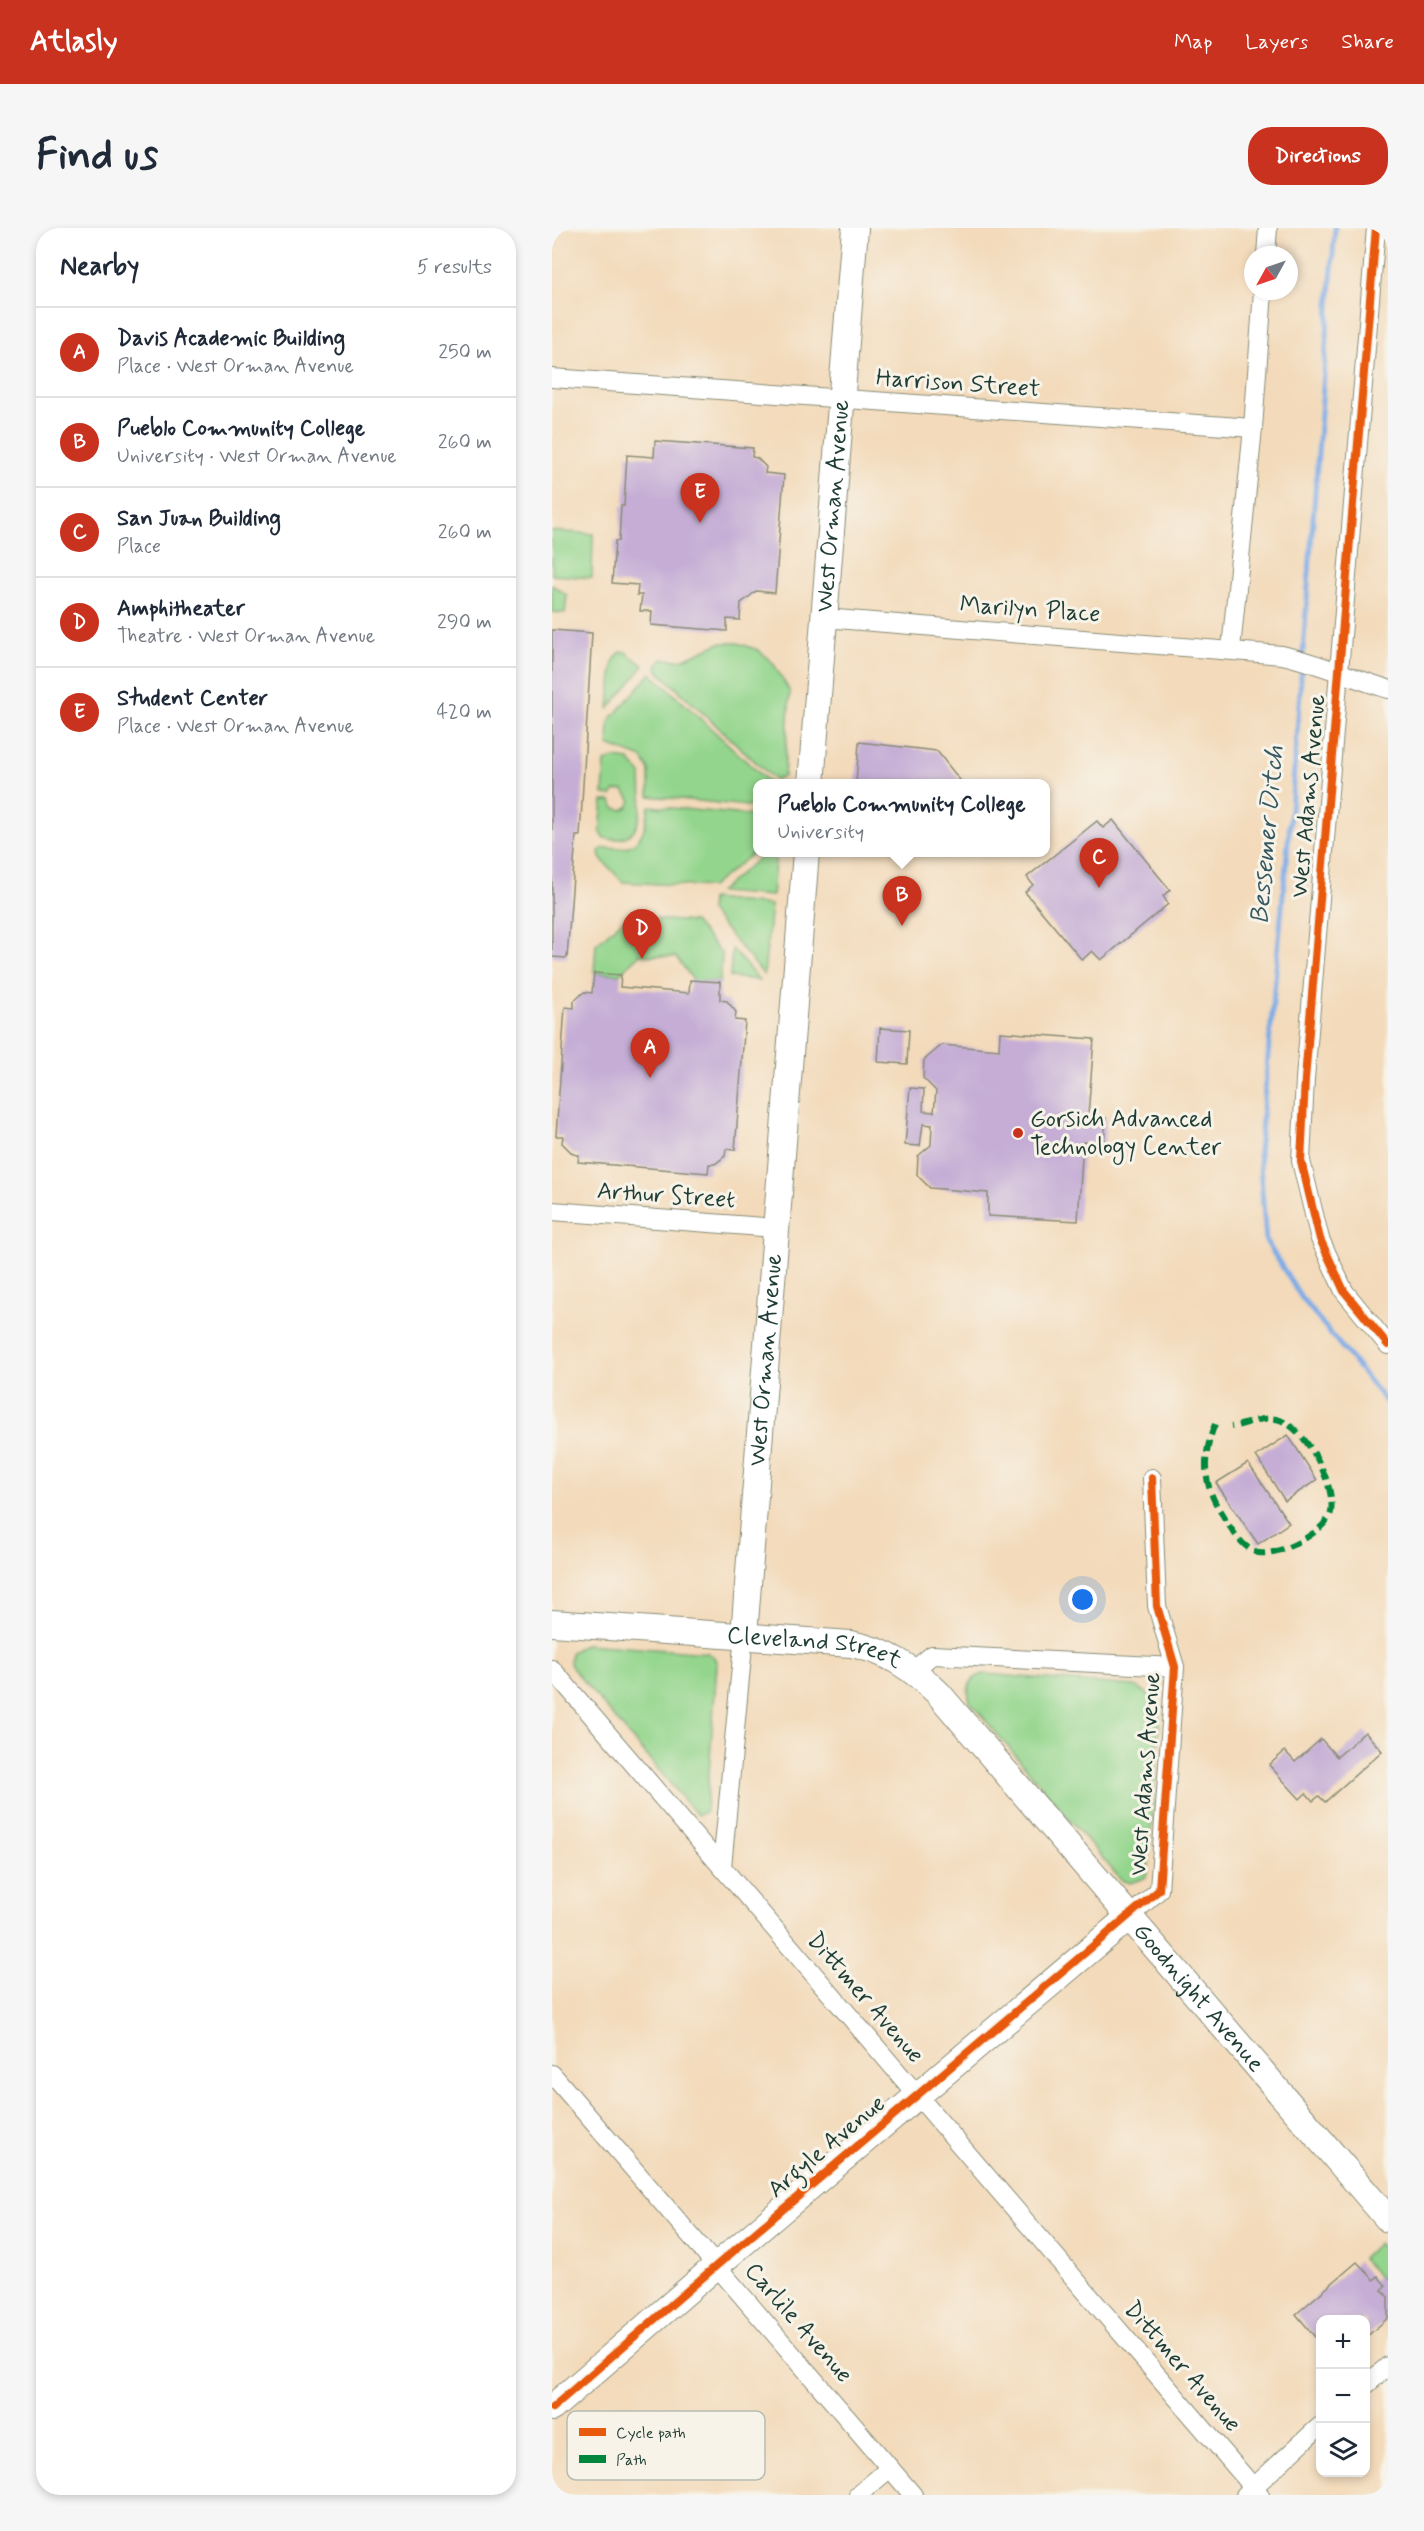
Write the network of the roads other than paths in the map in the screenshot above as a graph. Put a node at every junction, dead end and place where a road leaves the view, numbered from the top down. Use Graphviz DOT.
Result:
graph roads {
  1 [pos="855,228"];
  2 [pos="1268,228"];
  3 [pos="1376,228"];
  4 [pos="1267,246"];
  5 [pos="1262,300"];
  6 [pos="552,378"];
  7 [pos="842,400"];
  8 [pos="1253,428"];
  9 [pos="824,618"];
  10 [pos="1231,649"];
  11 [pos="1340,674"];
  12 [pos="1388,689"];
  13 [pos="811,779"];
  14 [pos="806,857"];
  15 [pos="552,1211"];
  16 [pos="776,1228"];
  17 [pos="1388,1345"];
  18 [pos="1152,1479"];
  19 [pos="552,1623"];
  20 [pos="744,1635"];
  21 [pos="1175,1667"];
  22 [pos="552,1669"];
  23 [pos="914,1670"];
  24 [pos="722,1868"];
  25 [pos="1129,1917"];
  26 [pos="552,2074"];
  27 [pos="918,2096"];
  28 [pos="1388,2219"];
  29 [pos="716,2266"];
  30 [pos="1388,2366"];
  31 [pos="1370,2381"];
  32 [pos="552,2408"];
  33 [pos="1316,2430"];
  34 [pos="890,2468"];
  35 [pos="1253,2493"];
  36 [pos="858,2495"];
  37 [pos="913,2495"];
  1 -- 7 [label="street, West Orman Avenue"];
  2 -- 4 [label="street"];
  3 -- 11 [label="street, West Adams Avenue"];
  5 -- 8 [label="street"];
  6 -- 7 [label="street, Harrison Street"];
  7 -- 8 [label="street, Harrison Street"];
  7 -- 9 [label="street, West Orman Avenue"];
  8 -- 10 [label="street"];
  9 -- 10 [label="street, Marilyn Place"];
  9 -- 13 [label="street, West Orman Avenue"];
  10 -- 11 [label="street, Marilyn Place"];
  11 -- 12 [label="street"];
  11 -- 17 [label="street, West Adams Avenue"];
  14 -- 16 [label="street, West Orman Avenue"];
  15 -- 16 [label="street, Arthur Street"];
  16 -- 20 [label="street, West Orman Avenue"];
  18 -- 21 [label="street, West Adams Avenue"];
  19 -- 20 [label="street, Cleveland Street"];
  20 -- 23 [label="street, Cleveland Street"];
  20 -- 24 [label="street, West Orman Avenue"];
  21 -- 23 [label="street, Cleveland Street"];
  21 -- 25 [label="street, West Adams Avenue"];
  22 -- 24 [label="street, Dittmer Avenue"];
  23 -- 25 [label="street, Goodnight Avenue"];
  24 -- 27 [label="street, Dittmer Avenue"];
  25 -- 27 [label="street, Argyle Avenue"];
  25 -- 28 [label="street, Goodnight Avenue"];
  26 -- 29 [label="street, Carlile Avenue"];
  27 -- 29 [label="street, Argyle Avenue"];
  27 -- 35 [label="street, Dittmer Avenue"];
  29 -- 32 [label="street, Argyle Avenue"];
  29 -- 34 [label="street, Carlile Avenue"];
  30 -- 31 [label="street"];
  33 -- 35 [label="street"];
  34 -- 36 [label="street"];
  34 -- 37 [label="street, Carlile Avenue"];
}
